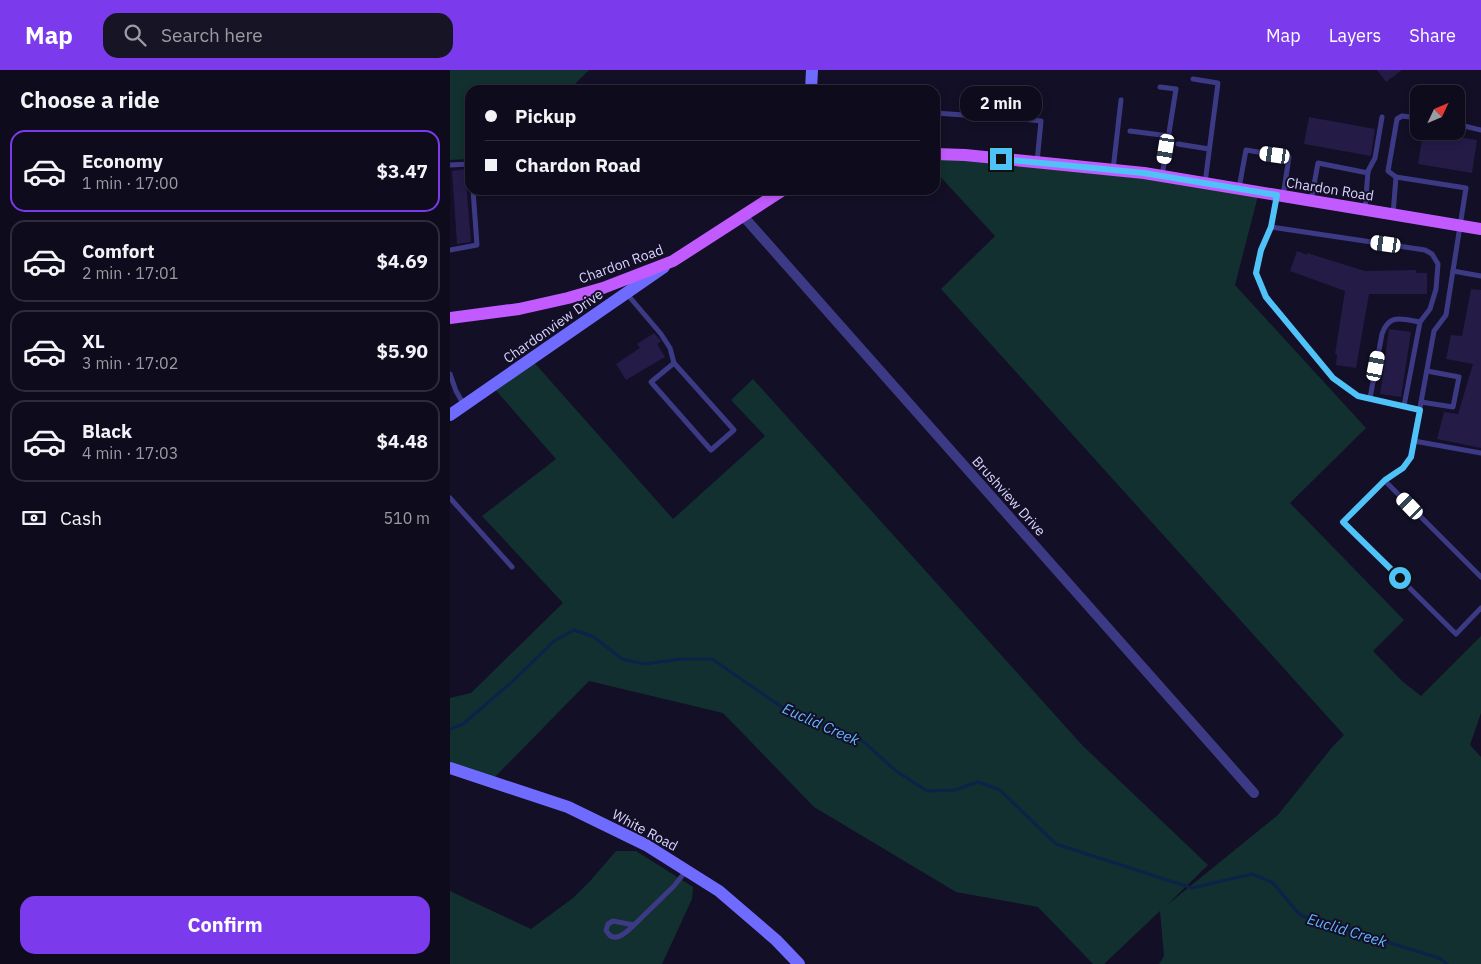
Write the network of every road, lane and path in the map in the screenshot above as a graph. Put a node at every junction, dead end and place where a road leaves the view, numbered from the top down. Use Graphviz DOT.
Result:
graph roads {
  1 [pos="812,70"];
  2 [pos="1193,79"];
  3 [pos="812,85"];
  4 [pos="1160,87"];
  5 [pos="1024,91"];
  6 [pos="1121,100"];
  7 [pos="940,113"];
  8 [pos="1382,117"];
  9 [pos="1410,117"];
  10 [pos="1022,120"];
  11 [pos="1465,126"];
  12 [pos="1481,130"];
  13 [pos="1130,131"];
  14 [pos="1169,136"];
  15 [pos="1178,144"];
  16 [pos="1210,149"];
  17 [pos="940,154"];
  18 [pos="1036,162"];
  19 [pos="465,164"];
  20 [pos="450,165"];
  21 [pos="1113,170"];
  22 [pos="1368,173"];
  23 [pos="1162,176"];
  24 [pos="1396,177"];
  25 [pos="1205,184"];
  26 [pos="1239,189"];
  27 [pos="473,195"];
  28 [pos="776,195"];
  29 [pos="1280,196"];
  30 [pos="1311,201"];
  31 [pos="1365,210"];
  32 [pos="1392,215"];
  33 [pos="744,217"];
  34 [pos="1460,226"];
  35 [pos="1271,227"];
  36 [pos="1481,229"];
  37 [pos="450,250"];
  38 [pos="673,261"];
  39 [pos="1453,271"];
  40 [pos="1481,276"];
  41 [pos="626,293"];
  42 [pos="450,318"];
  43 [pos="1420,322"];
  44 [pos="674,363"];
  45 [pos="1427,371"];
  46 [pos="450,374"];
  47 [pos="452,385"];
  48 [pos="1370,398"];
  49 [pos="1421,402"];
  50 [pos="464,405"];
  51 [pos="1404,406"];
  52 [pos="1420,410"];
  53 [pos="450,415"];
  54 [pos="1414,441"];
  55 [pos="1481,453"];
  56 [pos="1385,480"];
  57 [pos="450,498"];
  58 [pos="512,567"];
  59 [pos="1481,577"];
  60 [pos="1481,608"];
  61 [pos="450,768"];
  62 [pos="1254,793"];
  63 [pos="686,870"];
  64 [pos="634,925"];
  65 [pos="799,964"];
  1 -- 3 [label="street"];
  2 -- 16 [label="lane"];
  4 -- 14 [label="lane"];
  5 -- 10 [label="lane"];
  6 -- 21 [label="lane"];
  7 -- 10 [label="lane"];
  8 -- 22 [label="lane"];
  9 -- 24 [label="lane"];
  10 -- 18 [label="lane"];
  11 -- 12 [label="lane"];
  13 -- 14 [label="lane"];
  14 -- 23 [label="lane"];
  15 -- 16 [label="lane"];
  16 -- 25 [label="lane"];
  17 -- 18 [label="main road, Chardon Road"];
  18 -- 21 [label="main road, Chardon Road"];
  19 -- 20 [label="lane"];
  21 -- 23 [label="main road, Chardon Road"];
  22 -- 30 [label="lane"];
  22 -- 31 [label="lane"];
  23 -- 25 [label="main road, Chardon Road"];
  24 -- 32 [label="lane"];
  24 -- 34 [label="lane"];
  25 -- 26 [label="main road, Chardon Road"];
  26 -- 29 [label="main road, Chardon Road"];
  26 -- 29 [label="lane"];
  27 -- 37 [label="lane"];
  28 -- 33 [label="main road, Chardon Road"];
  29 -- 30 [label="main road, Chardon Road"];
  29 -- 35 [label="lane"];
  30 -- 31 [label="main road, Chardon Road"];
  31 -- 32 [label="main road, Chardon Road"];
  32 -- 34 [label="main road, Chardon Road"];
  33 -- 38 [label="main road, Chardon Road"];
  33 -- 62 [label="street, Brushview Drive"];
  34 -- 36 [label="main road, Chardon Road"];
  34 -- 39 [label="lane"];
  35 -- 43 [label="lane"];
  35 -- 48 [label="lane"];
  38 -- 41 [label="street, Chardonview Drive"];
  38 -- 42 [label="main road, Chardon Road"];
  39 -- 40 [label="lane"];
  39 -- 45 [label="lane"];
  41 -- 44 [label="lane"];
  41 -- 50 [label="street, Chardonview Drive"];
  43 -- 48 [label="lane"];
  43 -- 51 [label="lane"];
  44 -- 44 [label="lane"];
  45 -- 49 [label="lane"];
  45 -- 49 [label="lane"];
  46 -- 47 [label="lane"];
  47 -- 50 [label="lane"];
  48 -- 51 [label="lane"];
  49 -- 52 [label="lane"];
  50 -- 53 [label="street, Chardonview Drive"];
  51 -- 52 [label="lane"];
  52 -- 54 [label="lane"];
  54 -- 55 [label="lane"];
  54 -- 56 [label="lane"];
  56 -- 59 [label="lane"];
  56 -- 60 [label="lane"];
  57 -- 58 [label="lane"];
  61 -- 63 [label="street, White Road"];
  63 -- 64 [label="lane"];
  63 -- 65 [label="street, White Road"];
  64 -- 64 [label="lane"];
}
